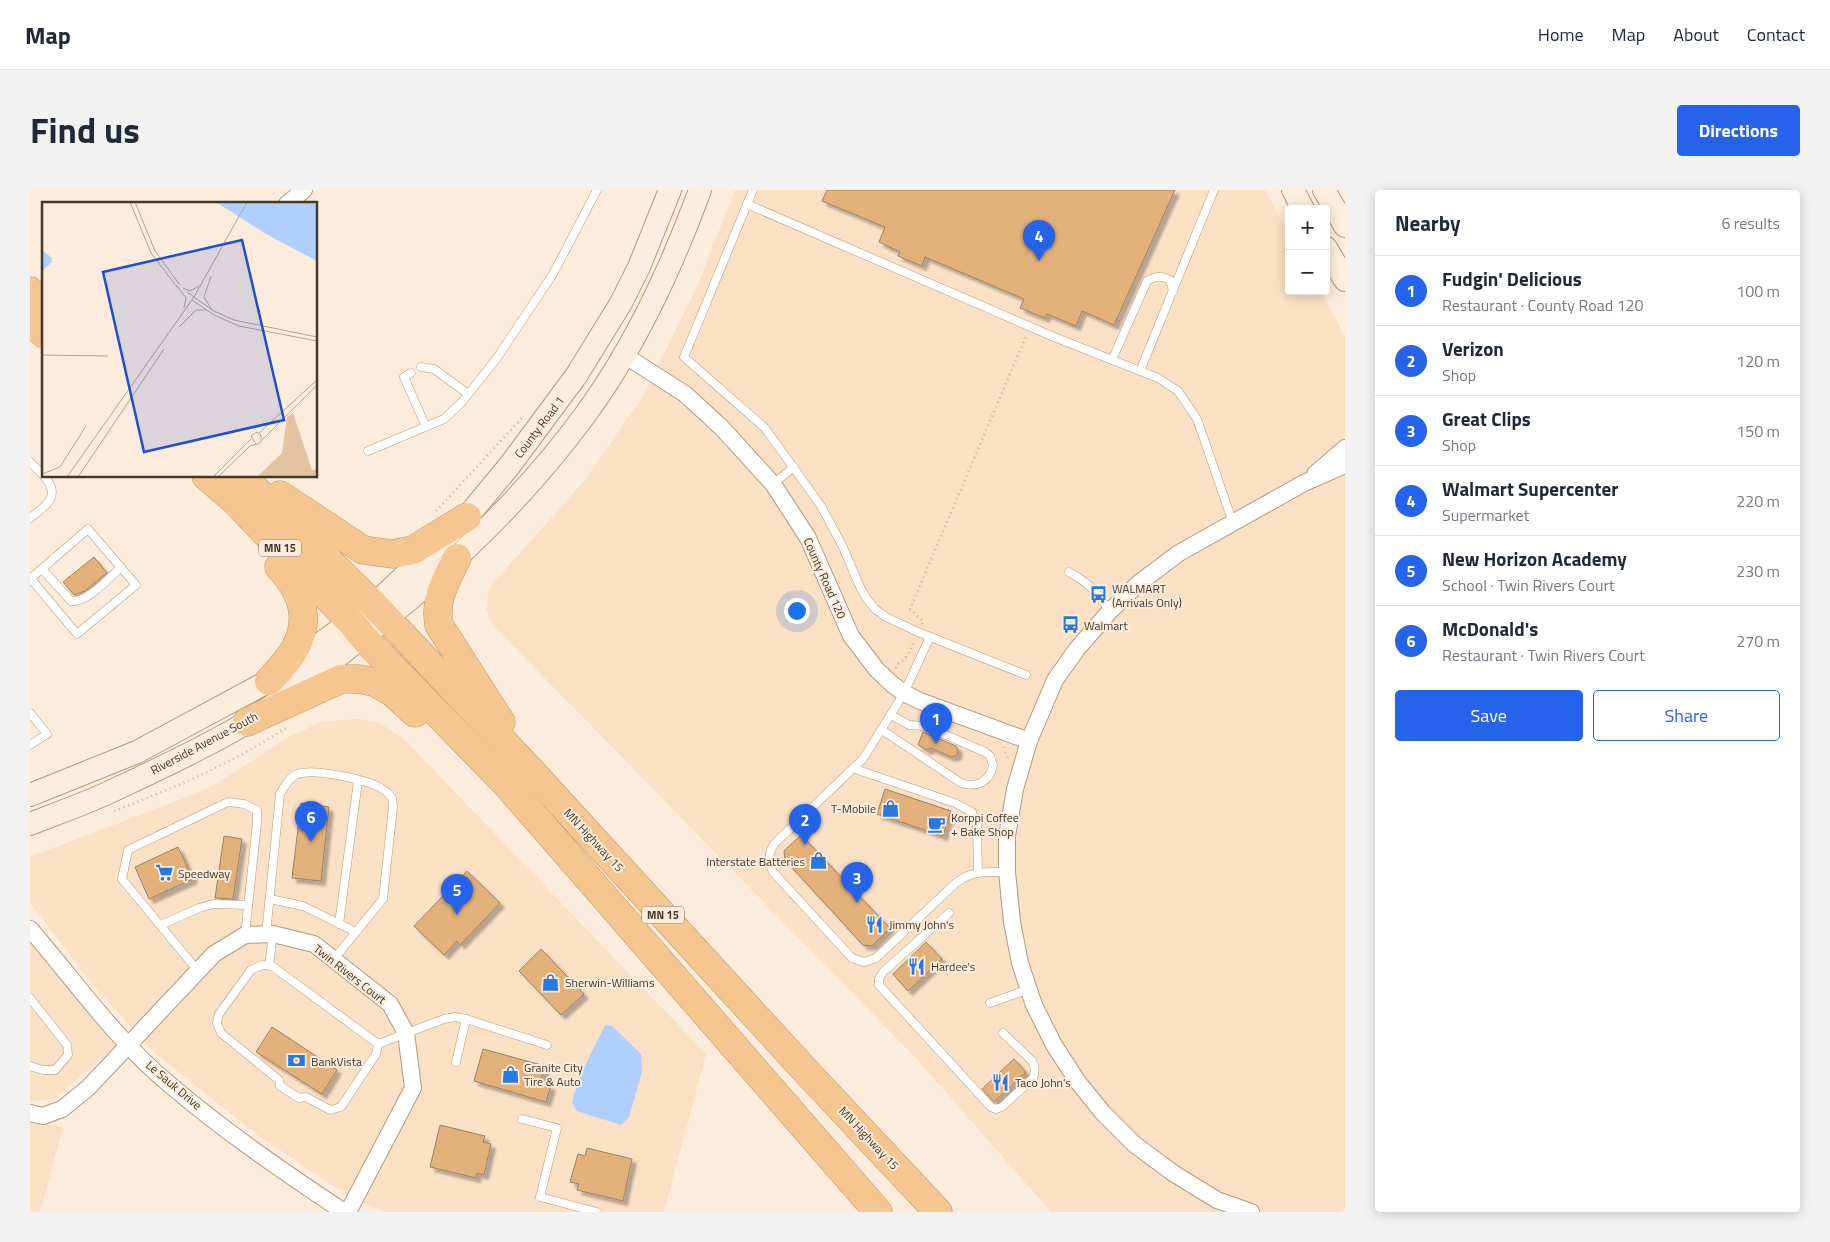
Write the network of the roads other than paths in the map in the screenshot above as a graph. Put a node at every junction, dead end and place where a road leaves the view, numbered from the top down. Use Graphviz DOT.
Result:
graph roads {
  1 [pos="304,190"];
  2 [pos="597,190"];
  3 [pos="670,190"];
  4 [pos="700,190"];
  5 [pos="753,190"];
  6 [pos="1214,190"];
  7 [pos="1292,190"];
  8 [pos="1324,190"];
  9 [pos="289,202"];
  10 [pos="747,204"];
  11 [pos="1301,205"];
  12 [pos="1345,226"];
  13 [pos="1327,250"];
  14 [pos="1345,280"];
  15 [pos="1173,291"];
  16 [pos="30,292"];
  17 [pos="42,302"];
  18 [pos="30,322"];
  19 [pos="42,332"];
  20 [pos="624,355"];
  21 [pos="1112,360"];
  22 [pos="421,367"];
  23 [pos="1140,371"];
  24 [pos="410,373"];
  25 [pos="468,394"];
  26 [pos="426,427"];
  27 [pos="1345,448"];
  28 [pos="368,451"];
  29 [pos="30,462"];
  30 [pos="1345,465"];
  31 [pos="794,467"];
  32 [pos="33,471"];
  33 [pos="46,478"];
  34 [pos="209,478"];
  35 [pos="244,478"];
  36 [pos="252,478"];
  37 [pos="1304,483"];
  38 [pos="773,484"];
  39 [pos="467,517"];
  40 [pos="30,518"];
  41 [pos="1233,523"];
  42 [pos="457,558"];
  43 [pos="121,568"];
  44 [pos="42,569"];
  45 [pos="1069,572"];
  46 [pos="30,579"];
  47 [pos="1110,611"];
  48 [pos="380,612"];
  49 [pos="357,630"];
  50 [pos="930,637"];
  51 [pos="1026,675"];
  52 [pos="269,681"];
  53 [pos="898,688"];
  54 [pos="30,713"];
  55 [pos="891,715"];
  56 [pos="247,722"];
  57 [pos="882,730"];
  58 [pos="1029,740"];
  59 [pos="30,744"];
  60 [pos="855,769"];
  61 [pos="532,772"];
  62 [pos="358,781"];
  63 [pos="30,795"];
  64 [pos="30,824"];
  65 [pos="541,824"];
  66 [pos="1007,872"];
  67 [pos="978,873"];
  68 [pos="270,898"];
  69 [pos="248,905"];
  70 [pos="949,913"];
  71 [pos="339,924"];
  72 [pos="160,925"];
  73 [pos="30,929"];
  74 [pos="356,932"];
  75 [pos="270,934"];
  76 [pos="245,935"];
  77 [pos="333,960"];
  78 [pos="269,965"];
  79 [pos="198,971"];
  80 [pos="1029,989"];
  81 [pos="30,998"];
  82 [pos="990,1003"];
  83 [pos="466,1018"];
  84 [pos="406,1032"];
  85 [pos="1003,1033"];
  86 [pos="378,1044"];
  87 [pos="129,1045"];
  88 [pos="547,1045"];
  89 [pos="456,1062"];
  90 [pos="30,1066"];
  91 [pos="30,1115"];
  92 [pos="522,1119"];
  93 [pos="344,1212"];
  94 [pos="348,1212"];
  95 [pos="597,1212"];
  96 [pos="878,1212"];
  97 [pos="938,1212"];
  98 [pos="1251,1212"];
  1 -- 9 [label="street"];
  2 -- 25 [label="lane"];
  3 -- 39 [label="street, County Road 1"];
  4 -- 20 [label="street, County Road 1"];
  5 -- 10 [label="lane"];
  6 -- 15 [label="lane"];
  7 -- 11 [label="street"];
  8 -- 12 [label="street"];
  10 -- 21 [label="lane"];
  10 -- 31 [label="lane"];
  13 -- 14 [label="street"];
  15 -- 21 [label="lane"];
  15 -- 23 [label="lane"];
  16 -- 17 [label="highway"];
  18 -- 19 [label="highway"];
  20 -- 38 [label="street, County Road 120"];
  20 -- 42 [label="street, County Road 1"];
  21 -- 23 [label="lane"];
  22 -- 25 [label="lane"];
  23 -- 41 [label="lane"];
  24 -- 26 [label="lane"];
  25 -- 26 [label="lane"];
  26 -- 28 [label="lane"];
  27 -- 37 [label="street"];
  29 -- 32 [label="lane"];
  30 -- 37 [label="street"];
  31 -- 38 [label="lane"];
  31 -- 50 [label="lane"];
  33 -- 40 [label="lane"];
  34 -- 49 [label="highway, MN 15"];
  34 -- 52 [label="highway"];
  35 -- 48 [label="highway, MN Highway 15 / MN 15"];
  36 -- 39 [label="highway"];
  37 -- 41 [label="street"];
  38 -- 53 [label="street, County Road 120"];
  39 -- 48 [label="street, County Road 1"];
  41 -- 47 [label="street"];
  42 -- 48 [label="street, County Road 1"];
  42 -- 61 [label="highway"];
  43 -- 44 [label="lane"];
  43 -- 44 [label="lane"];
  43 -- 46 [label="lane"];
  44 -- 46 [label="lane"];
  45 -- 47 [label="lane"];
  47 -- 58 [label="street"];
  48 -- 49 [label="street, County Road 1"];
  48 -- 61 [label="highway, MN Highway 15 / MN 15"];
  49 -- 52 [label="street, Riverside Avenue South"];
  49 -- 56 [label="street, Riverside Avenue South"];
  49 -- 65 [label="highway, MN 15"];
  50 -- 51 [label="lane"];
  50 -- 53 [label="lane"];
  52 -- 63 [label="street, Riverside Avenue South"];
  53 -- 55 [label="lane"];
  53 -- 58 [label="street, County Road 120"];
  54 -- 59 [label="lane"];
  55 -- 57 [label="lane"];
  55 -- 57 [label="lane"];
  56 -- 64 [label="street, Riverside Avenue South"];
  56 -- 65 [label="highway"];
  57 -- 60 [label="lane"];
  58 -- 66 [label="street"];
  60 -- 67 [label="lane"];
  60 -- 67 [label="lane"];
  61 -- 97 [label="highway, MN Highway 15 / MN 15"];
  62 -- 68 [label="lane"];
  62 -- 71 [label="lane"];
  62 -- 74 [label="lane"];
  65 -- 96 [label="highway, MN 15"];
  66 -- 67 [label="lane"];
  66 -- 80 [label="street"];
  68 -- 71 [label="lane"];
  68 -- 75 [label="lane"];
  69 -- 72 [label="lane"];
  69 -- 72 [label="lane"];
  69 -- 76 [label="lane"];
  70 -- 85 [label="lane"];
  71 -- 74 [label="lane"];
  72 -- 79 [label="lane"];
  73 -- 87 [label="street, Le Sauk Drive"];
  74 -- 77 [label="lane"];
  75 -- 76 [label="street, Twin Rivers Court"];
  75 -- 77 [label="street, Twin Rivers Court"];
  75 -- 78 [label="lane"];
  76 -- 79 [label="street, Twin Rivers Court"];
  77 -- 84 [label="street, Twin Rivers Court"];
  78 -- 86 [label="lane"];
  78 -- 86 [label="lane"];
  79 -- 87 [label="street, Twin Rivers Court"];
  80 -- 82 [label="lane"];
  80 -- 98 [label="street"];
  81 -- 90 [label="lane"];
  83 -- 84 [label="lane"];
  83 -- 88 [label="lane"];
  83 -- 89 [label="lane"];
  84 -- 86 [label="lane"];
  84 -- 94 [label="street, Twin Rivers Court"];
  87 -- 91 [label="street, Twin Rivers Court"];
  87 -- 93 [label="street, Le Sauk Drive"];
  92 -- 95 [label="lane"];
}
